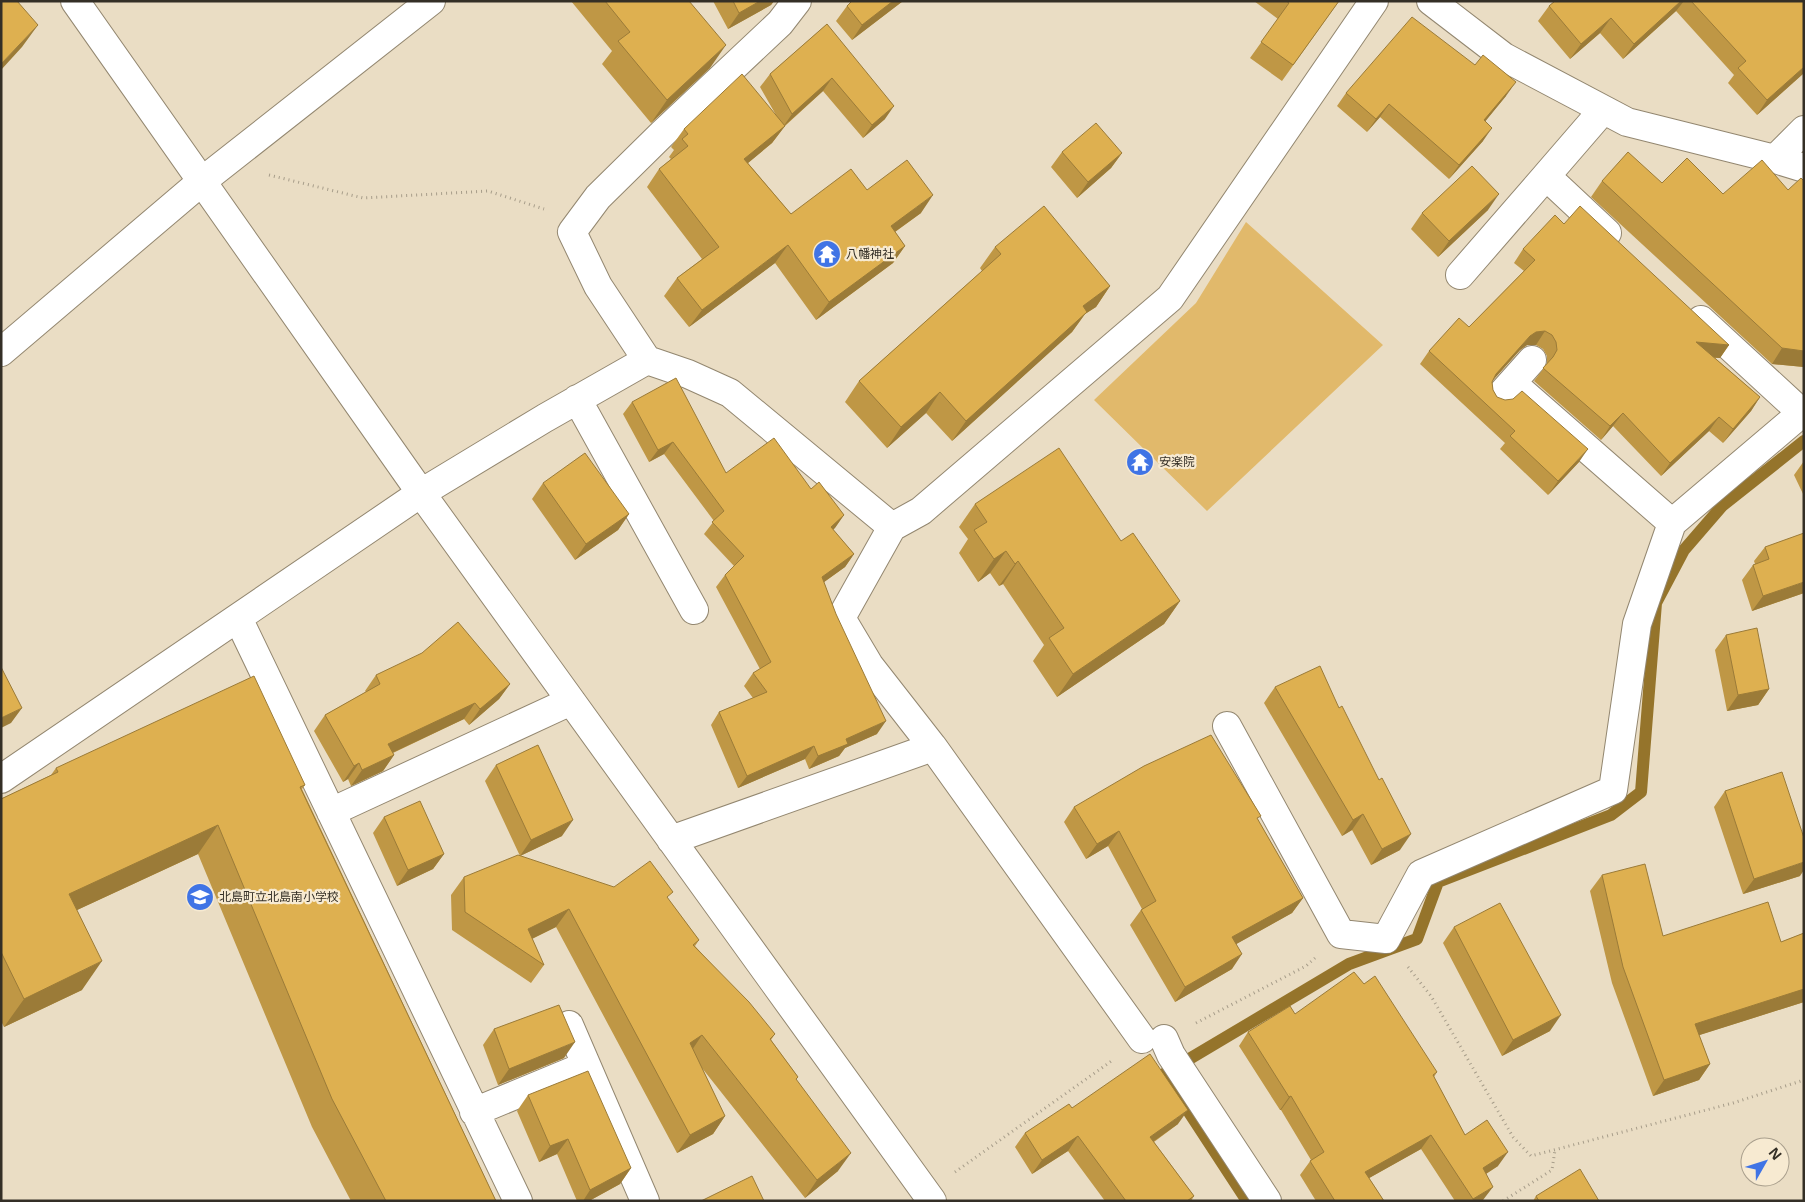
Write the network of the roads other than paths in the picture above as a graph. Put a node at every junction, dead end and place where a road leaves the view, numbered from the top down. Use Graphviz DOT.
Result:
graph roads {
  1 [pos="75,1"];
  2 [pos="431,1"];
  3 [pos="1374,1"];
  4 [pos="1431,1"];
  5 [pos="793,3"];
  6 [pos="1603,110"];
  7 [pos="1804,130"];
  8 [pos="1775,159"];
  9 [pos="1804,168"];
  10 [pos="1546,176"];
  11 [pos="201,182"];
  12 [pos="1626,250"];
  13 [pos="1460,275"];
  14 [pos="1684,304"];
  15 [pos="1,352"];
  16 [pos="647,360"];
  17 [pos="1532,360"];
  18 [pos="577,399"];
  19 [pos="1802,411"];
  20 [pos="421,493"];
  21 [pos="1672,523"];
  22 [pos="892,527"];
  23 [pos="694,610"];
  24 [pos="238,618"];
  25 [pos="571,701"];
  26 [pos="1227,726"];
  27 [pos="933,747"];
  28 [pos="1,779"];
  29 [pos="331,812"];
  30 [pos="671,840"];
  31 [pos="569,1025"];
  32 [pos="585,1066"];
  33 [pos="474,1112"];
  34 [pos="923,1198"];
  35 [pos="518,1201"];
  36 [pos="645,1201"];
  37 [pos="1267,1201"];
  1 -- 11 [label="street"];
  2 -- 11 [label="street"];
  3 -- 22 [label="street"];
  4 -- 6 [label="street"];
  5 -- 16 [label="street"];
  6 -- 8 [label="street"];
  6 -- 10 [label="street"];
  7 -- 8 [label="street"];
  8 -- 9 [label="street"];
  10 -- 12 [label="street"];
  10 -- 13 [label="street"];
  11 -- 15 [label="street"];
  11 -- 20 [label="street"];
  14 -- 19 [label="street"];
  16 -- 18 [label="street"];
  16 -- 22 [label="street"];
  17 -- 21 [label="street"];
  18 -- 20 [label="street"];
  18 -- 23 [label="street"];
  19 -- 21 [label="street"];
  20 -- 24 [label="street"];
  20 -- 25 [label="street"];
  21 -- 26 [label="street"];
  22 -- 27 [label="street"];
  24 -- 28 [label="street"];
  24 -- 29 [label="street"];
  25 -- 29 [label="street"];
  25 -- 30 [label="street"];
  27 -- 30 [label="street"];
  27 -- 37 [label="street"];
  29 -- 33 [label="street"];
  30 -- 34 [label="street"];
  31 -- 32 [label="street"];
  32 -- 33 [label="street"];
  32 -- 36 [label="street"];
  33 -- 35 [label="street"];
}
